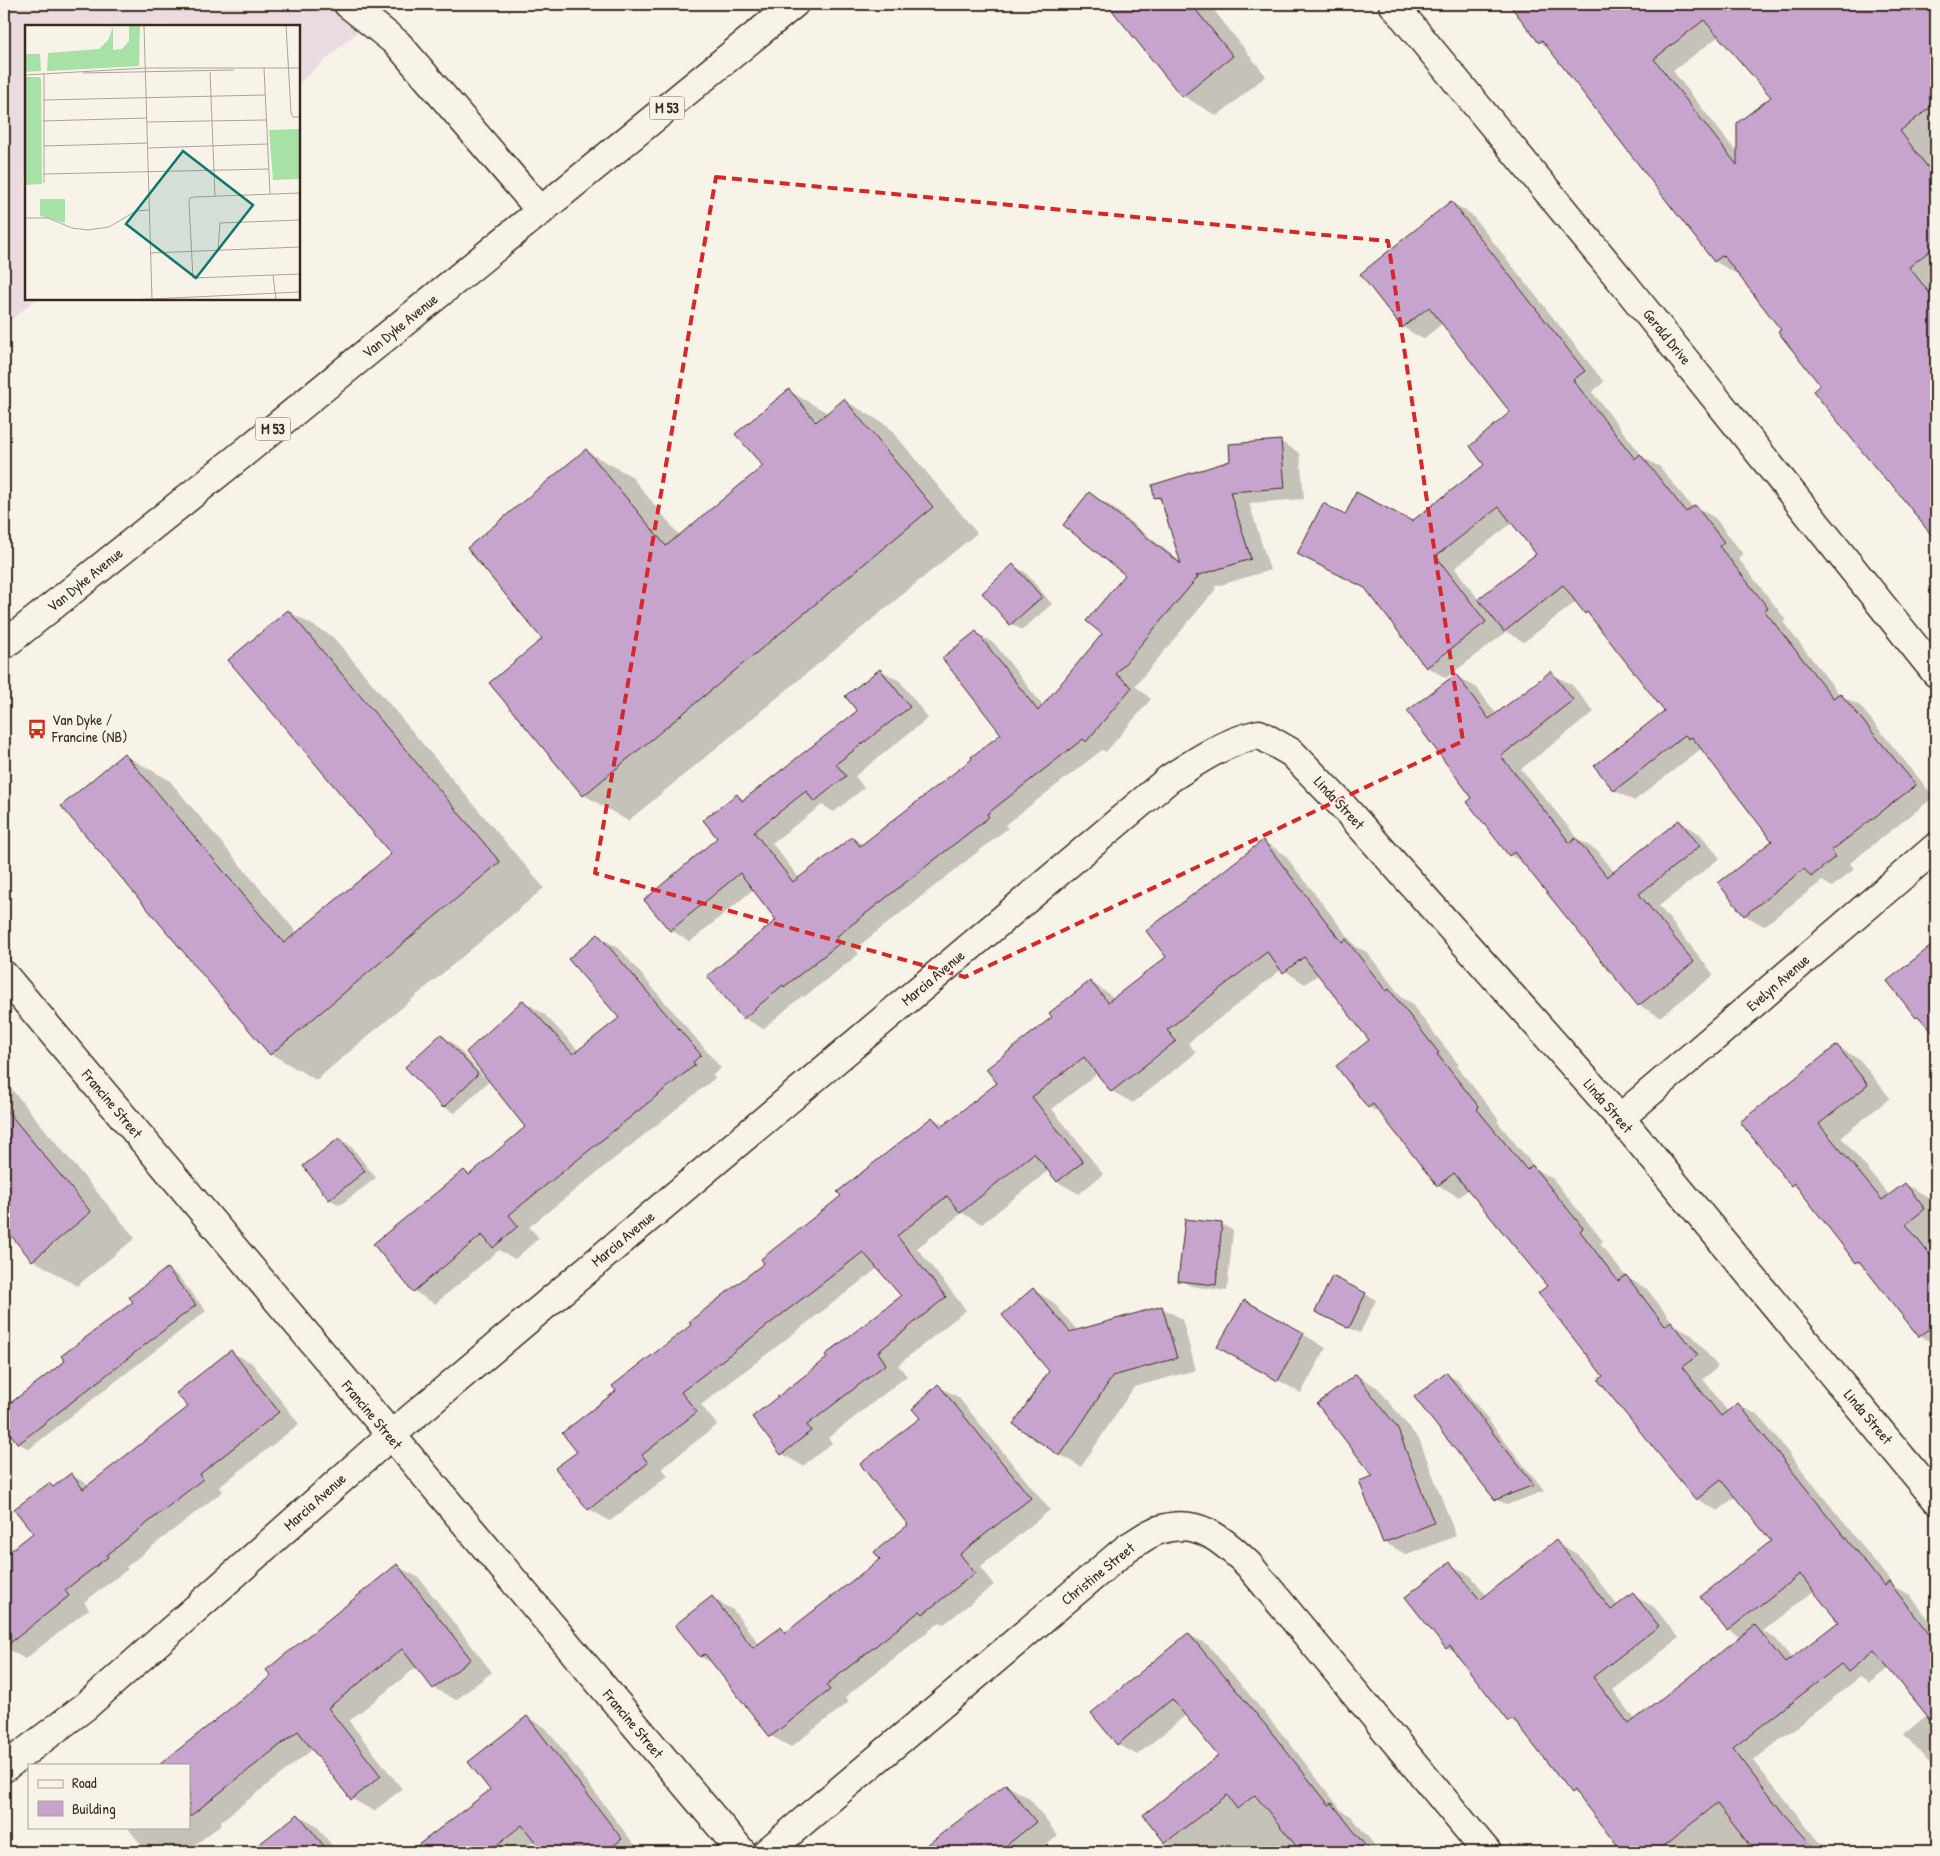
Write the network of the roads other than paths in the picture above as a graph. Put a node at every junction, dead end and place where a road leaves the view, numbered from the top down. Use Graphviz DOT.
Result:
graph roads {
  1 [pos="348,4"];
  2 [pos="794,4"];
  3 [pos="1393,4"];
  4 [pos="541,212"];
  5 [pos="4,645"];
  6 [pos="1936,674"];
  7 [pos="1259,734"];
  8 [pos="1936,847"];
  9 [pos="4,975"];
  10 [pos="1620,1118"];
  11 [pos="390,1436"];
  12 [pos="1936,1499"];
  13 [pos="4,1768"];
  14 [pos="742,1852"];
  15 [pos="767,1852"];
  16 [pos="1487,1852"];
  1 -- 4 [label="street"];
  2 -- 4 [label="street, Van Dyke Avenue / M 53"];
  3 -- 6 [label="street, Gerald Drive"];
  4 -- 5 [label="street, Van Dyke Avenue / M 53"];
  7 -- 10 [label="street, Linda Street"];
  7 -- 11 [label="street, Marcia Avenue"];
  8 -- 10 [label="street, Evelyn Avenue"];
  9 -- 11 [label="street, Francine Street"];
  10 -- 12 [label="street, Linda Street"];
  11 -- 13 [label="street, Marcia Avenue"];
  11 -- 14 [label="street, Francine Street"];
  15 -- 16 [label="street, Christine Street"];
}
